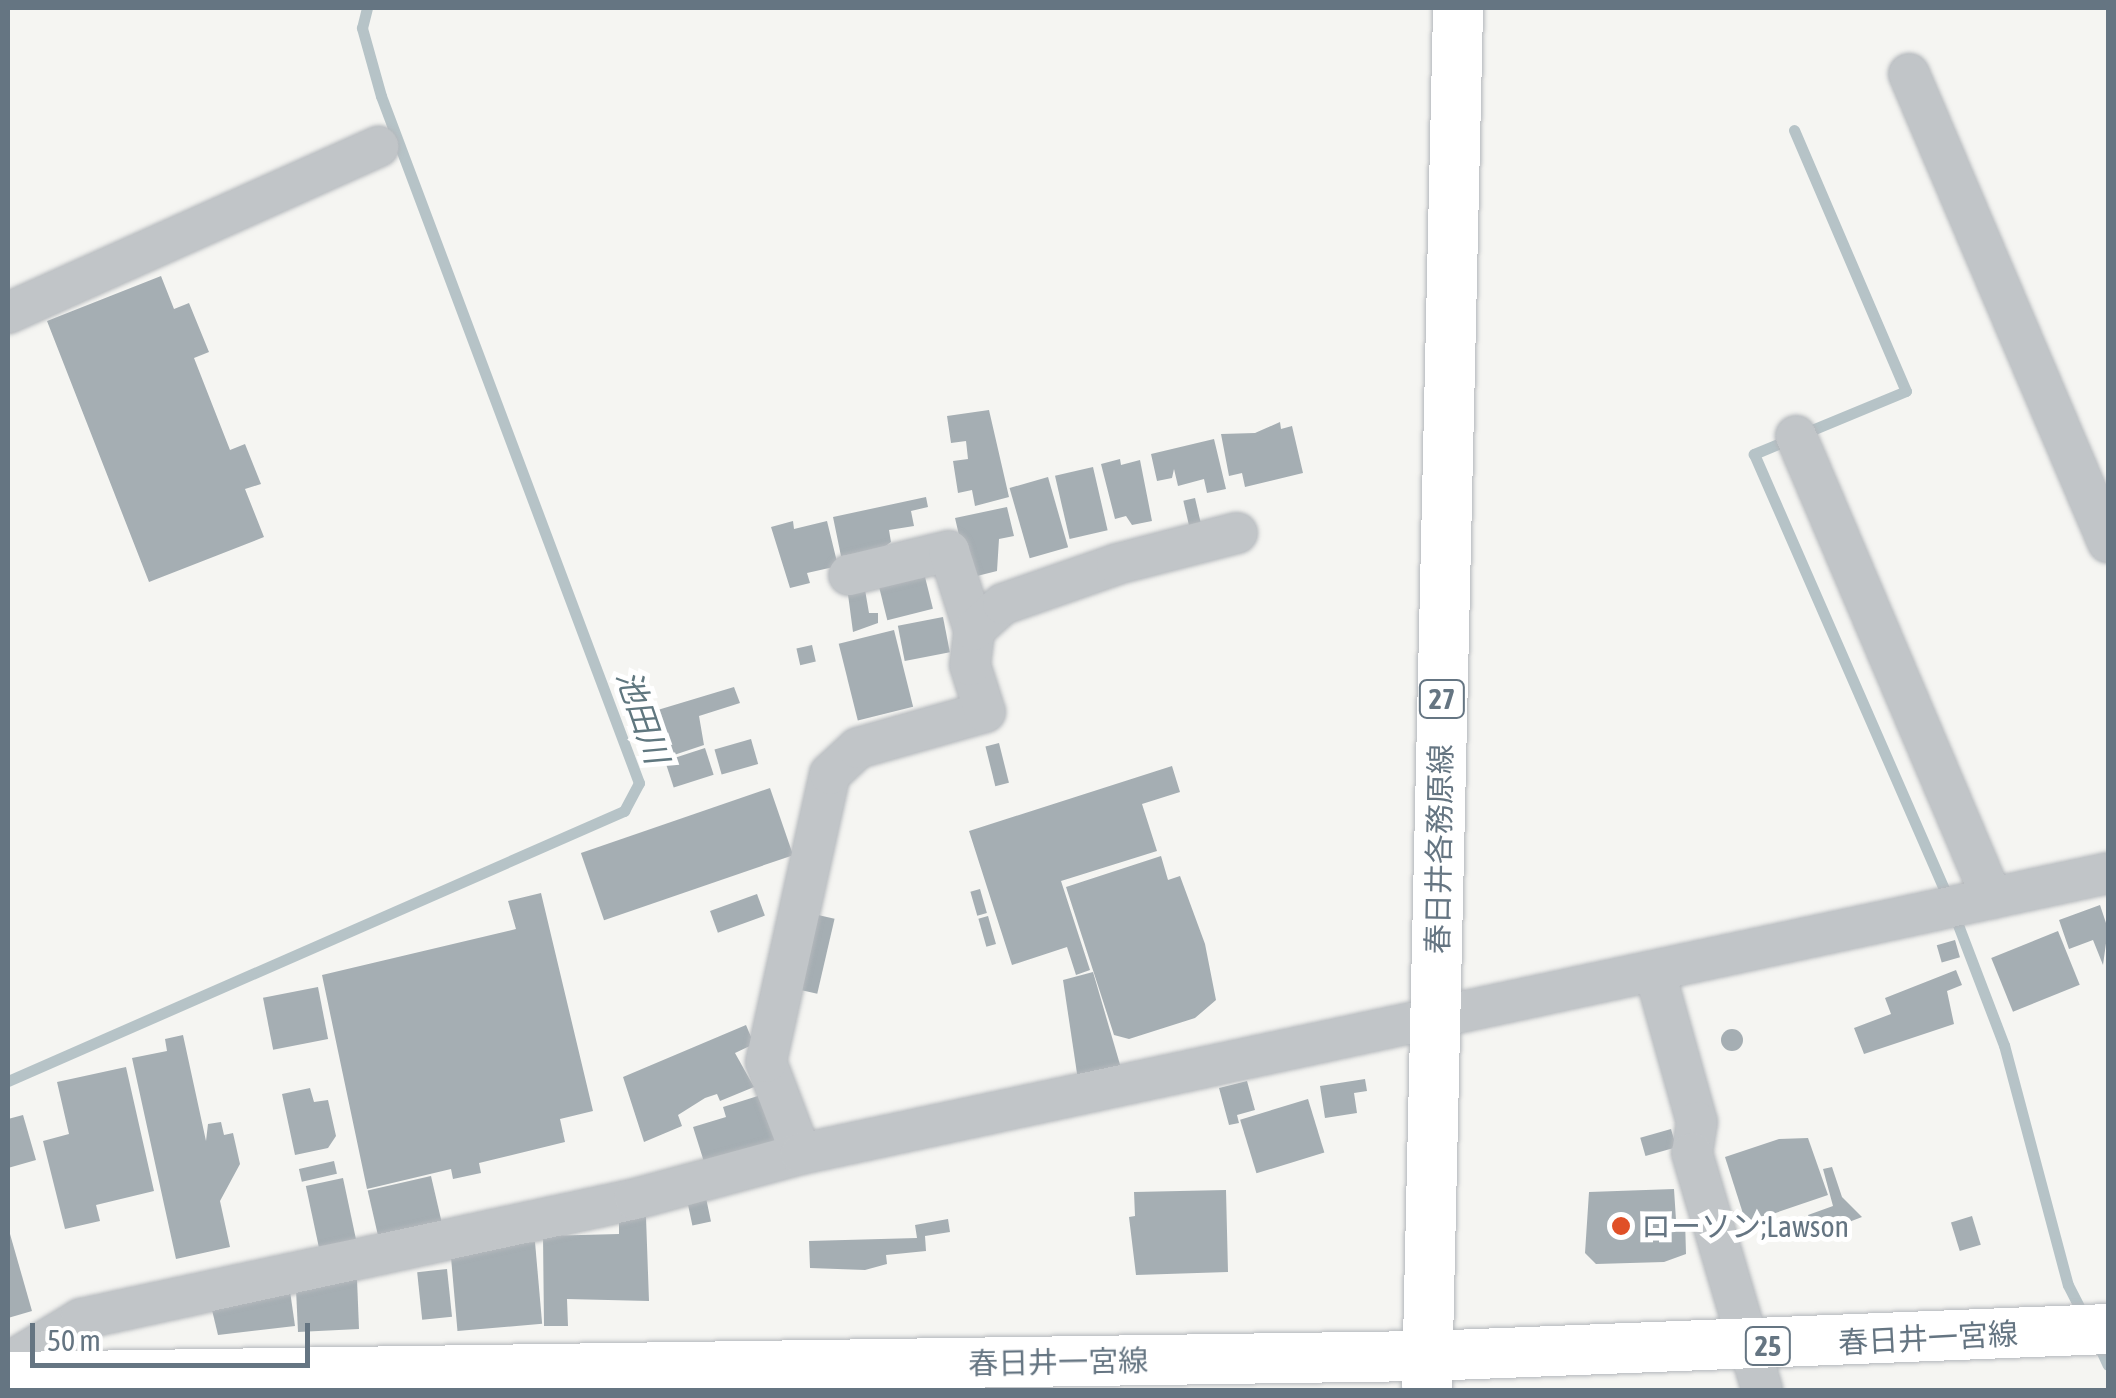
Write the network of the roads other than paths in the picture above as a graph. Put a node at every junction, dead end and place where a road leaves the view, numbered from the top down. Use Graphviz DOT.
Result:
graph roads {
  1 [pos="1458,8"];
  2 [pos="1908,74"];
  3 [pos="378,148"];
  4 [pos="8,312"];
  5 [pos="1796,436"];
  6 [pos="1237,533"];
  7 [pos="2108,542"];
  8 [pos="850,574"];
  9 [pos="974,630"];
  10 [pos="2108,873"];
  11 [pos="1992,898"];
  12 [pos="1655,973"];
  13 [pos="1434,1023"];
  14 [pos="801,1154"];
  15 [pos="2108,1329"];
  16 [pos="8,1363"];
  17 [pos="1757,1369"];
  18 [pos="1427,1373"];
  19 [pos="8,1377"];
  1 -- 13 [label="main road, 春日井各務原線 / 27"];
  2 -- 7 [label="street"];
  3 -- 4 [label="street"];
  5 -- 11 [label="street"];
  6 -- 9 [label="street"];
  8 -- 9 [label="street"];
  9 -- 14 [label="street"];
  10 -- 11 [label="street"];
  11 -- 12 [label="street"];
  12 -- 13 [label="street"];
  12 -- 17 [label="street"];
  13 -- 14 [label="street"];
  13 -- 18 [label="main road, 春日井各務原線 / 27"];
  14 -- 16 [label="street"];
  15 -- 17 [label="main road, 春日井一宮線 / 25"];
  17 -- 18 [label="main road, 春日井一宮線 / 25"];
  18 -- 19 [label="main road, 春日井一宮線 / 25"];
}
